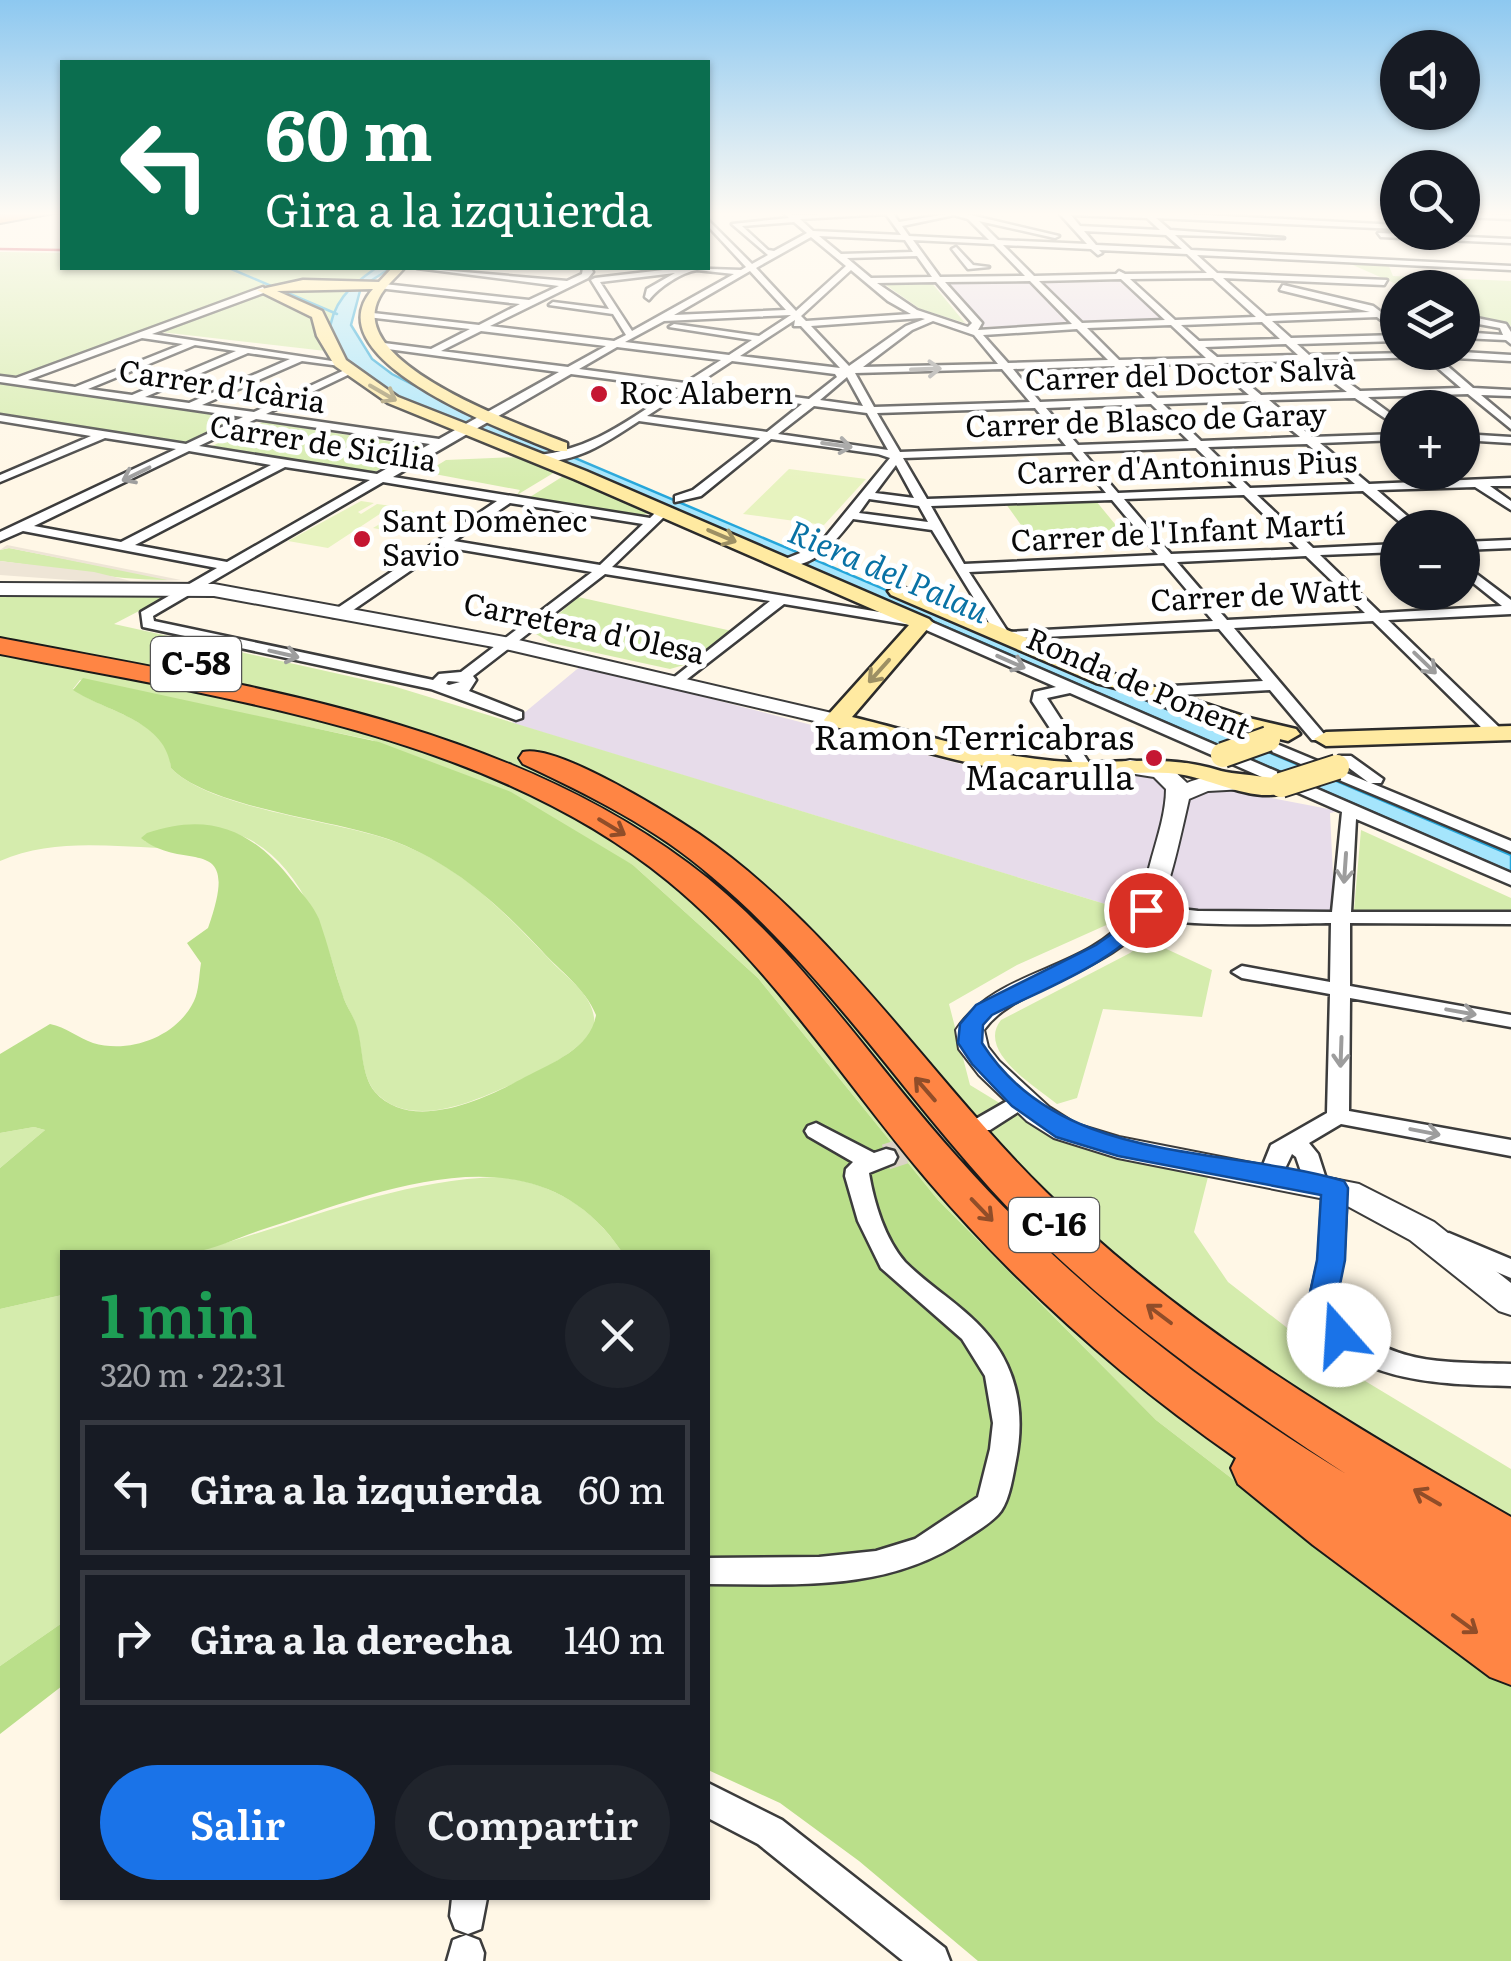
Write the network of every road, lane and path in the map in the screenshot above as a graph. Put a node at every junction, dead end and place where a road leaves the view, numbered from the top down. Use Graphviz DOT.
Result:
graph roads {
  1 [pos="228,304"];
  2 [pos="294,304"];
  3 [pos="371,304"];
  4 [pos="495,304"];
  5 [pos="531,304"];
  6 [pos="607,304"];
  7 [pos="684,304"];
  8 [pos="784,304"];
  9 [pos="806,304"];
  10 [pos="898,304"];
  11 [pos="959,304"];
  12 [pos="1058,304"];
  13 [pos="1152,304"];
  14 [pos="1245,304"];
  15 [pos="1353,304"];
  16 [pos="553,305"];
  17 [pos="1364,306"];
  18 [pos="1380,306"];
  19 [pos="488,307"];
  20 [pos="424,308"];
  21 [pos="612,312"];
  22 [pos="367,314"];
  23 [pos="473,314"];
  24 [pos="794,314"];
  25 [pos="1380,316"];
  26 [pos="406,317"];
  27 [pos="928,317"];
  28 [pos="1380,317"];
  29 [pos="1264,320"];
  30 [pos="654,321"];
  31 [pos="1480,322"];
  32 [pos="453,323"];
  33 [pos="780,324"];
  34 [pos="806,324"];
  35 [pos="1174,324"];
  36 [pos="1080,326"];
  37 [pos="484,327"];
  38 [pos="976,333"];
  39 [pos="630,334"];
  40 [pos="140,335"];
  41 [pos="1480,336"];
  42 [pos="757,338"];
  43 [pos="1380,339"];
  44 [pos="1510,339"];
  45 [pos="194,342"];
  46 [pos="1288,342"];
  47 [pos="614,343"];
  48 [pos="1197,344"];
  49 [pos="376,345"];
  50 [pos="248,350"];
  51 [pos="433,351"];
  52 [pos="1380,356"];
  53 [pos="302,357"];
  54 [pos="1480,357"];
  55 [pos="726,358"];
  56 [pos="1307,358"];
  57 [pos="1511,358"];
  58 [pos="1215,360"];
  59 [pos="1118,364"];
  60 [pos="345,367"];
  61 [pos="1004,367"];
  62 [pos="569,370"];
  63 [pos="1446,370"];
  64 [pos="845,375"];
  65 [pos="0,379"];
  66 [pos="16,381"];
  67 [pos="689,385"];
  68 [pos="0,387"];
  69 [pos="76,390"];
  70 [pos="1470,390"];
  71 [pos="1480,391"];
  72 [pos="1380,393"];
  73 [pos="1511,393"];
  74 [pos="1357,394"];
  75 [pos="132,398"];
  76 [pos="1260,398"];
  77 [pos="1480,399"];
  78 [pos="1154,401"];
  79 [pos="810,403"];
  80 [pos="1036,405"];
  81 [pos="188,407"];
  82 [pos="871,410"];
  83 [pos="1380,411"];
  84 [pos="488,415"];
  85 [pos="0,418"];
  86 [pos="256,418"];
  87 [pos="637,418"];
  88 [pos="24,422"];
  89 [pos="1511,426"];
  90 [pos="465,428"];
  91 [pos="0,431"];
  92 [pos="102,435"];
  93 [pos="770,436"];
  94 [pos="484,437"];
  95 [pos="1380,438"];
  96 [pos="1480,439"];
  97 [pos="1309,440"];
  98 [pos="1511,440"];
  99 [pos="437,442"];
  100 [pos="1198,444"];
  101 [pos="190,448"];
  102 [pos="1072,448"];
  103 [pos="571,453"];
  104 [pos="891,453"];
  105 [pos="543,459"];
  106 [pos="282,463"];
  107 [pos="379,478"];
  108 [pos="0,479"];
  109 [pos="1480,482"];
  110 [pos="1511,482"];
  111 [pos="1480,483"];
  112 [pos="1367,486"];
  113 [pos="1380,486"];
  114 [pos="1246,491"];
  115 [pos="866,495"];
  116 [pos="1111,496"];
  117 [pos="508,500"];
  118 [pos="925,503"];
  119 [pos="1511,506"];
  120 [pos="1394,510"];
  121 [pos="659,513"];
  122 [pos="850,515"];
  123 [pos="0,524"];
  124 [pos="938,527"];
  125 [pos="24,528"];
  126 [pos="0,536"];
  127 [pos="828,541"];
  128 [pos="443,543"];
  129 [pos="1511,544"];
  130 [pos="1480,545"];
  131 [pos="124,546"];
  132 [pos="1380,549"];
  133 [pos="1310,552"];
  134 [pos="796,556"];
  135 [pos="1164,558"];
  136 [pos="227,566"];
  137 [pos="960,568"];
  138 [pos="602,570"];
  139 [pos="1480,582"];
  140 [pos="192,588"];
  141 [pos="0,589"];
  142 [pos="781,600"];
  143 [pos="1511,608"];
  144 [pos="338,614"];
  145 [pos="1378,617"];
  146 [pos="920,622"];
  147 [pos="0,623"];
  148 [pos="1221,626"];
  149 [pos="0,633"];
  150 [pos="1004,636"];
  151 [pos="510,644"];
  152 [pos="0,646"];
  153 [pos="0,659"];
  154 [pos="1104,678"];
  155 [pos="677,682"];
  156 [pos="1271,685"];
  157 [pos="444,688"];
  158 [pos="1072,689"];
  159 [pos="1154,692"];
  160 [pos="1292,709"];
  161 [pos="516,715"];
  162 [pos="376,716"];
  163 [pos="836,720"];
  164 [pos="1504,734"];
  165 [pos="1282,736"];
  166 [pos="1322,738"];
  167 [pos="1379,740"];
  168 [pos="1343,761"];
  169 [pos="1143,767"];
  170 [pos="1085,769"];
  171 [pos="1223,769"];
  172 [pos="1178,791"];
  173 [pos="1348,816"];
  174 [pos="1511,835"];
  175 [pos="1511,847"];
  176 [pos="1511,884"];
  177 [pos="1146,910"];
  178 [pos="1511,918"];
  179 [pos="1341,919"];
  180 [pos="1242,972"];
  181 [pos="1343,990"];
  182 [pos="1511,1021"];
  183 [pos="1021,1100"];
  184 [pos="1338,1116"];
  185 [pos="982,1125"];
  186 [pos="816,1131"];
  187 [pos="1293,1142"];
  188 [pos="1511,1148"];
  189 [pos="1271,1175"];
  190 [pos="1325,1186"];
  191 [pos="1422,1230"];
  192 [pos="1511,1269"];
  193 [pos="1511,1302"];
  194 [pos="1146,1364"];
  195 [pos="1511,1375"];
  196 [pos="1511,1546"];
  197 [pos="710,1571"];
  198 [pos="1511,1597"];
  199 [pos="1511,1657"];
  200 [pos="710,1801"];
  201 [pos="932,1961"];
  1 -- 40 [label="street"];
  2 -- 60 [label="main road"];
  3 -- 22 [label="main road"];
  4 -- 19 [label="street"];
  5 -- 37 [label="street"];
  6 -- 21 [label="street"];
  7 -- 30 [label="street"];
  8 -- 24 [label="street"];
  9 -- 24 [label="street"];
  10 -- 27 [label="street"];
  11 -- 38 [label="street"];
  12 -- 36 [label="street"];
  13 -- 35 [label="street"];
  14 -- 29 [label="street"];
  15 -- 17 [label="street"];
  16 -- 21 [label="street"];
  17 -- 18 [label="street"];
  17 -- 25 [label="street"];
  20 -- 26 [label="street"];
  21 -- 39 [label="street"];
  22 -- 26 [label="street"];
  22 -- 49 [label="main road"];
  23 -- 32 [label="street"];
  24 -- 30 [label="street"];
  24 -- 33 [label="street"];
  24 -- 34 [label="street"];
  26 -- 32 [label="street"];
  27 -- 34 [label="street"];
  27 -- 38 [label="street"];
  27 -- 64 [label="street"];
  28 -- 29 [label="street"];
  29 -- 35 [label="street"];
  29 -- 46 [label="street"];
  30 -- 39 [label="street"];
  30 -- 42 [label="street"];
  31 -- 44 [label="street"];
  32 -- 37 [label="street"];
  33 -- 34 [label="street"];
  33 -- 42 [label="street"];
  34 -- 64 [label="street"];
  35 -- 36 [label="street"];
  35 -- 48 [label="street"];
  36 -- 38 [label="street"];
  36 -- 59 [label="street"];
  37 -- 47 [label="street"];
  37 -- 51 [label="street"];
  38 -- 61 [label="street"];
  39 -- 47 [label="street"];
  40 -- 45 [label="street"];
  40 -- 66 [label="street"];
  41 -- 44 [label="street"];
  42 -- 55 [label="street"];
  43 -- 46 [label="street"];
  45 -- 50 [label="street"];
  45 -- 69 [label="street"];
  46 -- 48 [label="street"];
  46 -- 56 [label="street"];
  47 -- 55 [label="street"];
  47 -- 62 [label="street"];
  48 -- 58 [label="street"];
  49 -- 51 [label="street, Carrer del Doctor Salvà"];
  49 -- 84 [label="main road, Ronda de Ponent"];
  50 -- 53 [label="street"];
  50 -- 75 [label="street"];
  51 -- 62 [label="street, Carrer del Doctor Salvà"];
  52 -- 56 [label="street"];
  53 -- 60 [label="street"];
  53 -- 81 [label="street"];
  54 -- 57 [label="street"];
  55 -- 64 [label="street"];
  55 -- 67 [label="street"];
  56 -- 58 [label="street"];
  56 -- 74 [label="street"];
  58 -- 59 [label="street"];
  58 -- 76 [label="street"];
  59 -- 61 [label="street"];
  59 -- 78 [label="street"];
  60 -- 86 [label="street"];
  60 -- 90 [label="main road, Ronda de Ponent, one-way"];
  64 -- 61 [label="street, one-way"];
  61 -- 80 [label="street"];
  62 -- 67 [label="street, Carrer del Doctor Salvà"];
  62 -- 84 [label="street"];
  63 -- 70 [label="street"];
  64 -- 79 [label="street"];
  64 -- 82 [label="street"];
  65 -- 66 [label="street, Carrer d'Icària"];
  66 -- 68 [label="street"];
  66 -- 69 [label="street, Carrer d'Icària"];
  67 -- 79 [label="street, Carrer del Doctor Salvà"];
  67 -- 87 [label="street"];
  69 -- 75 [label="street, Carrer d'Icària"];
  71 -- 73 [label="street, Carrer del Doctor Salvà"];
  72 -- 74 [label="street, Carrer del Doctor Salvà"];
  74 -- 76 [label="street, Carrer del Doctor Salvà"];
  74 -- 83 [label="street"];
  75 -- 81 [label="street, Carrer d'Icària"];
  76 -- 78 [label="street, Carrer del Doctor Salvà"];
  76 -- 97 [label="street"];
  77 -- 89 [label="street"];
  78 -- 80 [label="street, Carrer del Doctor Salvà"];
  78 -- 100 [label="street"];
  79 -- 82 [label="street, Carrer del Doctor Salvà"];
  79 -- 93 [label="street"];
  80 -- 82 [label="street, Carrer del Doctor Salvà"];
  80 -- 102 [label="street"];
  81 -- 86 [label="street, Carrer d'Icària"];
  82 -- 104 [label="street"];
  84 -- 90 [label="street"];
  84 -- 103 [label="main road, Ronda de Ponent"];
  85 -- 88 [label="street, Carrer de Sicília"];
  86 -- 99 [label="street, Carrer d'Icària"];
  86 -- 101 [label="street"];
  87 -- 93 [label="street, Carrer de Blasco de Garay"];
  87 -- 103 [label="street"];
  88 -- 91 [label="street"];
  88 -- 92 [label="street, Carrer de Sicília"];
  90 -- 94 [label="main road, Ronda de Ponent"];
  90 -- 99 [label="street"];
  92 -- 101 [label="street, Carrer de Sicília"];
  92 -- 108 [label="street"];
  93 -- 104 [label="street, Carrer de Blasco de Garay, one-way"];
  93 -- 121 [label="street"];
  94 -- 105 [label="main road, Ronda de Ponent"];
  94 -- 107 [label="street"];
  95 -- 97 [label="street, Carrer de Blasco de Garay"];
  96 -- 98 [label="street"];
  97 -- 100 [label="street, Carrer de Blasco de Garay"];
  97 -- 112 [label="street"];
  99 -- 107 [label="street"];
  100 -- 102 [label="street, Carrer de Blasco de Garay"];
  100 -- 114 [label="street"];
  101 -- 106 [label="street, Carrer de Sicília"];
  101 -- 125 [label="street, one-way"];
  102 -- 104 [label="street, Carrer de Blasco de Garay"];
  102 -- 116 [label="street"];
  103 -- 105 [label="street"];
  103 -- 121 [label="main road, Ronda de Ponent"];
  104 -- 115 [label="street"];
  104 -- 118 [label="street"];
  105 -- 121 [label="main road, Ronda de Ponent"];
  106 -- 107 [label="street, Carrer de Sicília"];
  106 -- 131 [label="street"];
  107 -- 117 [label="street, Carrer de Sicília"];
  107 -- 136 [label="street"];
  109 -- 110 [label="street, Carrer d'Antoninus Pius"];
  111 -- 119 [label="street"];
  112 -- 113 [label="street, Carrer d'Antoninus Pius"];
  112 -- 114 [label="street, Carrer d'Antoninus Pius"];
  112 -- 120 [label="street"];
  114 -- 116 [label="street, Carrer d'Antoninus Pius"];
  114 -- 133 [label="street"];
  115 -- 118 [label="street, Carrer d'Antoninus Pius"];
  115 -- 122 [label="street"];
  116 -- 118 [label="street, Carrer d'Antoninus Pius"];
  116 -- 135 [label="street"];
  117 -- 121 [label="street, Carrer de Sicília"];
  117 -- 128 [label="street"];
  118 -- 124 [label="street"];
  121 -- 134 [label="main road, Ronda de Ponent"];
  121 -- 138 [label="street"];
  122 -- 124 [label="street"];
  122 -- 127 [label="street"];
  123 -- 125 [label="street"];
  124 -- 137 [label="street"];
  125 -- 126 [label="street"];
  125 -- 131 [label="street"];
  127 -- 134 [label="street"];
  127 -- 134 [label="street"];
  128 -- 138 [label="street"];
  128 -- 144 [label="street"];
  129 -- 130 [label="street"];
  131 -- 136 [label="street"];
  132 -- 133 [label="street, Carrer de l'Infant Martí"];
  133 -- 135 [label="street, Carrer de l'Infant Martí"];
  133 -- 145 [label="street"];
  134 -- 146 [label="main road, Ronda de Ponent"];
  134 -- 150 [label="main road, Ronda de Ponent"];
  135 -- 137 [label="street, Carrer de l'Infant Martí"];
  135 -- 148 [label="street"];
  136 -- 140 [label="street"];
  137 -- 150 [label="street"];
  138 -- 142 [label="street"];
  138 -- 151 [label="street"];
  139 -- 143 [label="street"];
  140 -- 141 [label="street, Carretera d'Olesa"];
  140 -- 144 [label="street, Carretera d'Olesa"];
  140 -- 157 [label="street, one-way"];
  142 -- 146 [label="street"];
  142 -- 155 [label="street"];
  143 -- 145 [label="street, Carrer de Watt"];
  144 -- 151 [label="street, Carretera d'Olesa"];
  145 -- 148 [label="street, Carrer de Watt"];
  145 -- 164 [label="street, one-way"];
  146 -- 158 [label="street, Ronda de Ponent, one-way"];
  146 -- 163 [label="main road, one-way"];
  147 -- 162 [label="highway, C-58"];
  148 -- 150 [label="street, Carrer de Watt"];
  148 -- 156 [label="street"];
  149 -- 162 [label="highway, C-16"];
  150 -- 154 [label="main road, Ronda de Ponent"];
  151 -- 155 [label="street, Carretera d'Olesa"];
  151 -- 157 [label="street"];
  152 -- 162 [label="highway, C-16"];
  153 -- 162 [label="highway, C-58"];
  154 -- 159 [label="main road, Ronda de Ponent"];
  154 -- 175 [label="street, Ronda de Ponent"];
  155 -- 163 [label="street, Carretera d'Olesa"];
  156 -- 159 [label="street"];
  156 -- 160 [label="street"];
  157 -- 161 [label="street"];
  158 -- 170 [label="street"];
  158 -- 176 [label="street, Ronda de Ponent"];
  159 -- 165 [label="main road, Ronda de Ponent"];
  160 -- 165 [label="street"];
  160 -- 166 [label="street"];
  162 -- 194 [label="highway, C-16, one-way"];
  196 -- 162 [label="highway, C-16, one-way"];
  163 -- 170 [label="main road, Carretera d'Olesa"];
  164 -- 167 [label="main road, Ronda de Ponent"];
  165 -- 166 [label="main road, Ronda de Ponent"];
  165 -- 171 [label="main road, bridge"];
  166 -- 167 [label="main road, Ronda de Ponent"];
  166 -- 168 [label="main road"];
  167 -- 168 [label="main road"];
  168 -- 171 [label="main road, bridge"];
  168 -- 174 [label="street"];
  169 -- 170 [label="main road, Carretera d'Olesa"];
  169 -- 171 [label="main road, Carretera d'Olesa"];
  169 -- 172 [label="street"];
  171 -- 172 [label="street"];
  171 -- 172 [label="street"];
  171 -- 173 [label="street, Ronda de Ponent"];
  172 -- 177 [label="street"];
  173 -- 176 [label="street, Ronda de Ponent"];
  173 -- 179 [label="street, one-way"];
  177 -- 179 [label="street"];
  177 -- 183 [label="street"];
  178 -- 179 [label="street"];
  179 -- 181 [label="street"];
  180 -- 181 [label="street"];
  181 -- 182 [label="street, one-way"];
  181 -- 184 [label="street, one-way"];
  183 -- 185 [label="street"];
  183 -- 189 [label="street"];
  184 -- 187 [label="street"];
  184 -- 188 [label="street, one-way"];
  186 -- 197 [label="street"];
  187 -- 189 [label="street"];
  187 -- 190 [label="street"];
  189 -- 190 [label="street"];
  190 -- 191 [label="street"];
  190 -- 195 [label="street"];
  191 -- 192 [label="street"];
  191 -- 193 [label="street"];
  194 -- 198 [label="highway, C-16"];
  194 -- 199 [label="highway, one-way"];
  200 -- 201 [label="street"];
}
